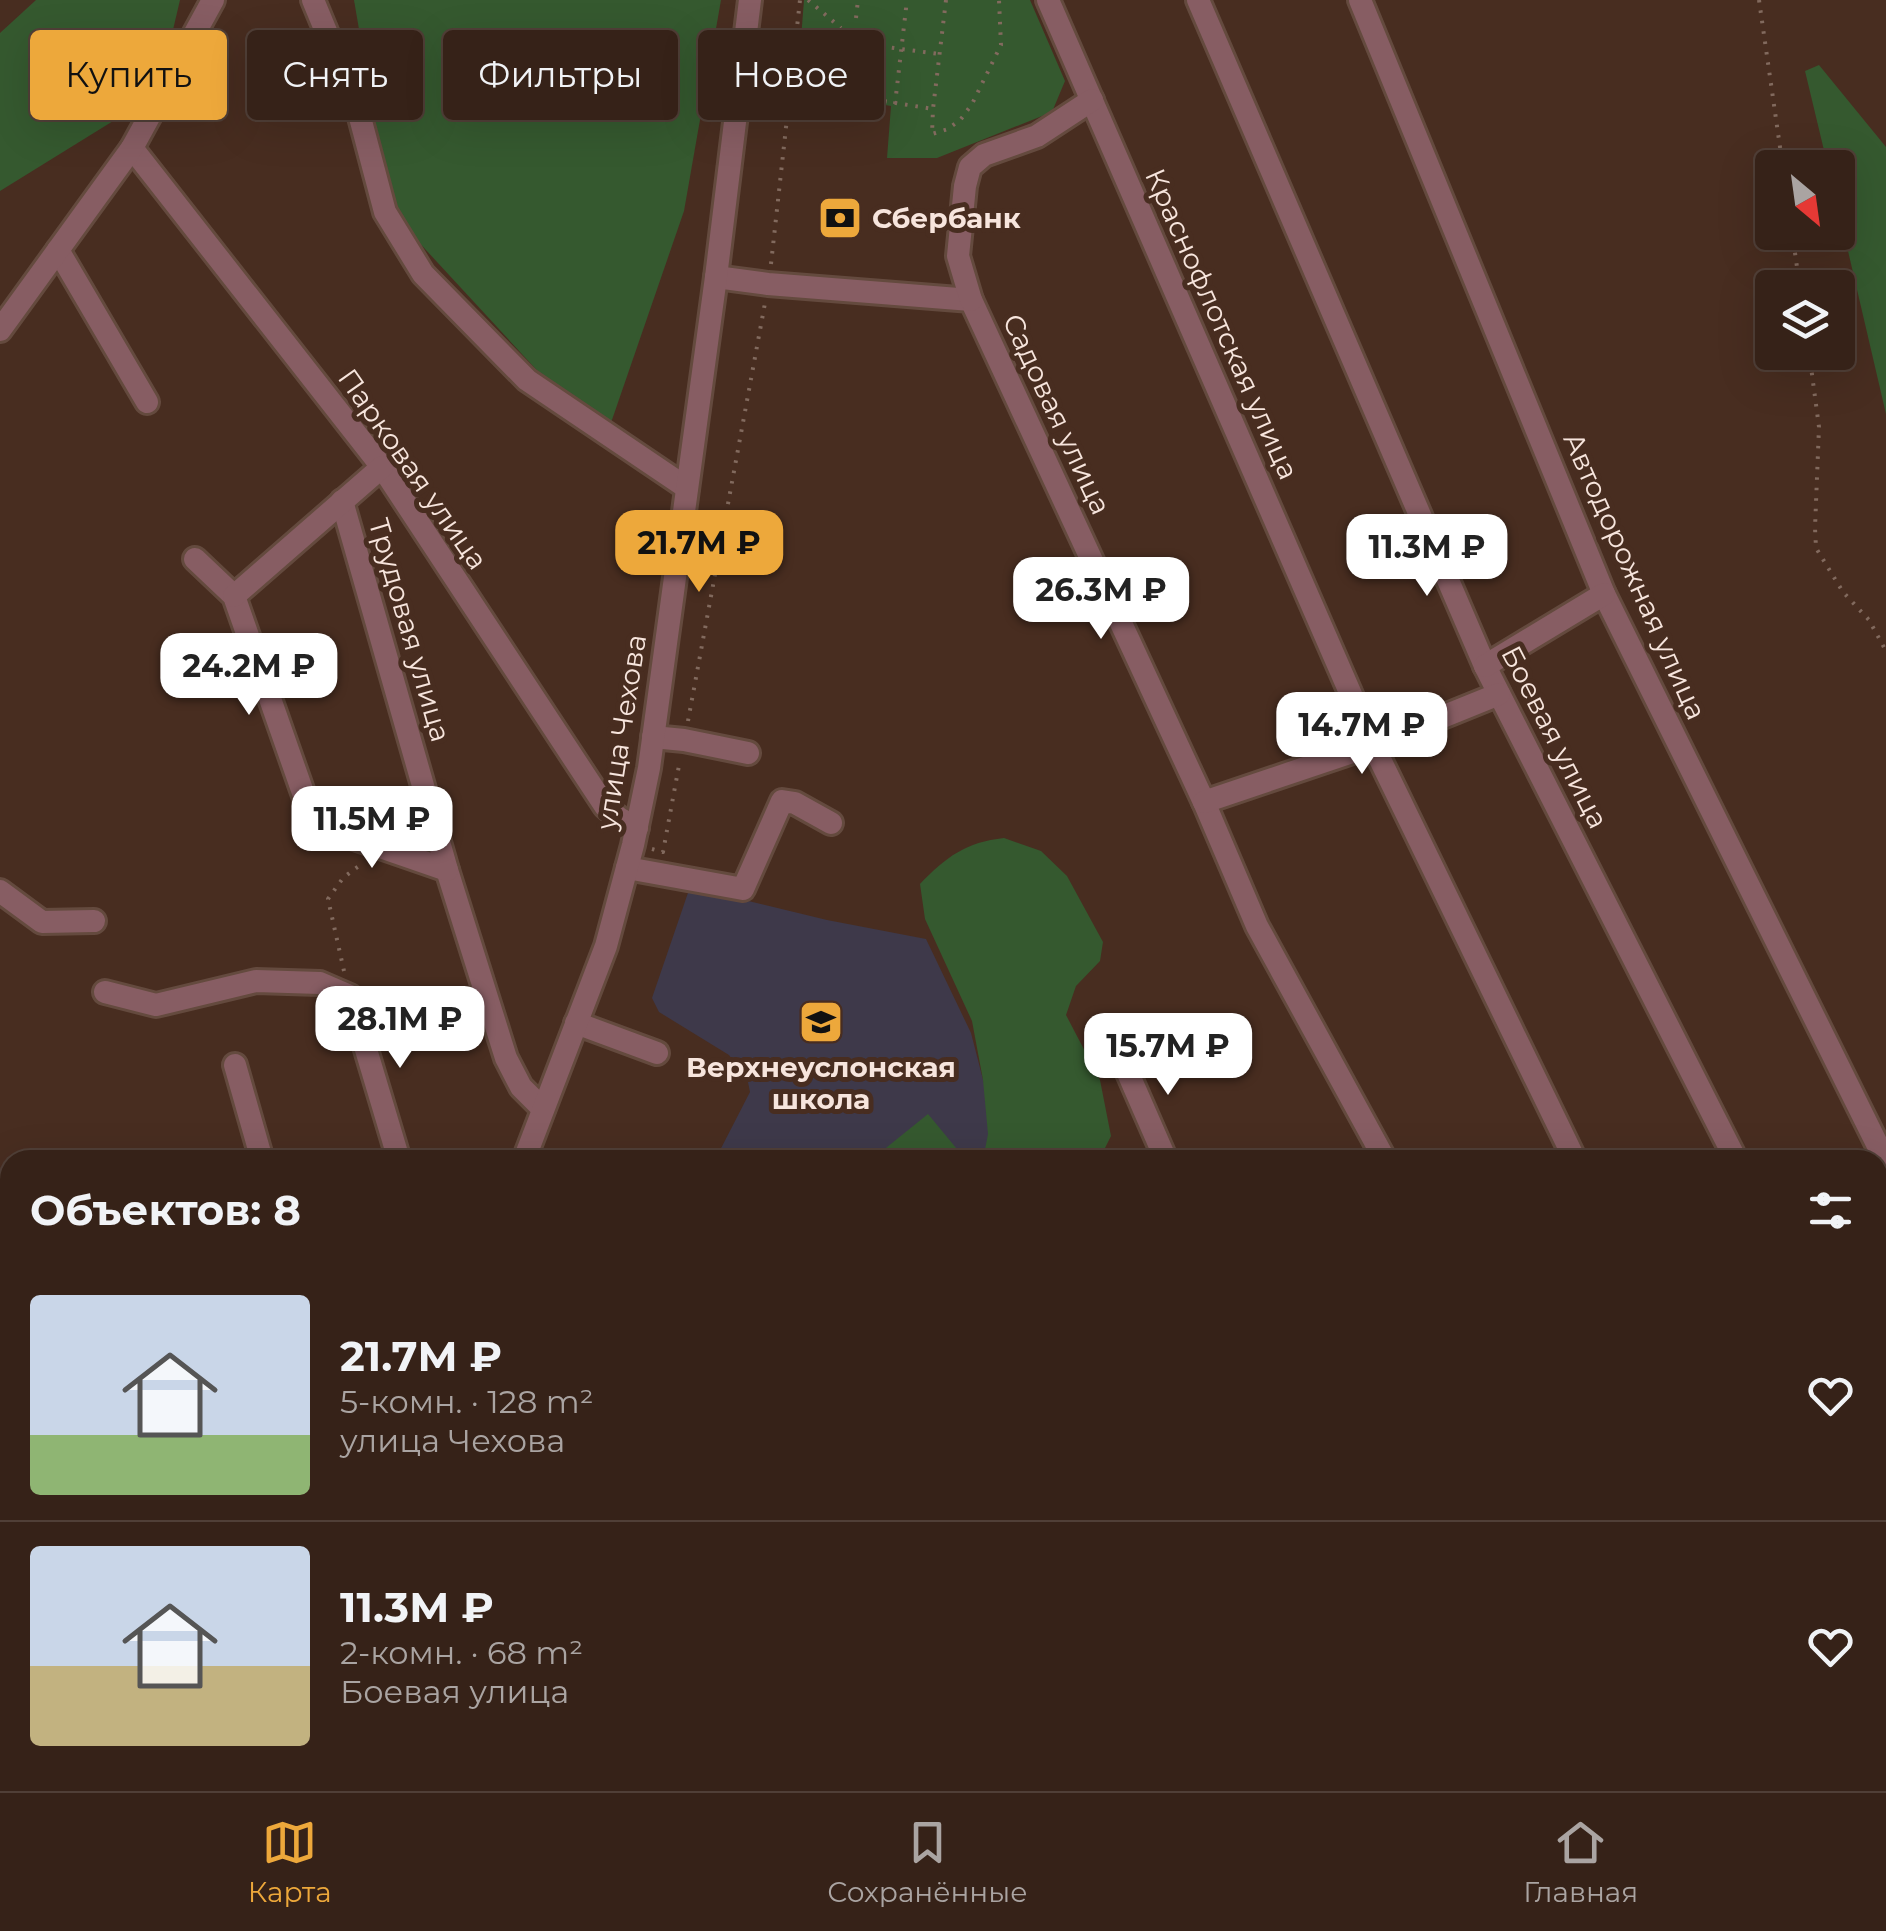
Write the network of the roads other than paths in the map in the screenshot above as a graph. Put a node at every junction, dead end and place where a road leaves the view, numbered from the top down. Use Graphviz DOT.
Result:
graph roads {
  1 [pos="212,0"];
  2 [pos="313,0"];
  3 [pos="750,0"];
  4 [pos="1048,0"];
  5 [pos="1198,0"];
  6 [pos="1360,0"];
  7 [pos="1092,100"];
  8 [pos="132,148"];
  9 [pos="58,250"];
  10 [pos="716,278"];
  11 [pos="971,300"];
  12 [pos="0,330"];
  13 [pos="147,402"];
  14 [pos="382,467"];
  15 [pos="688,488"];
  16 [pos="342,501"];
  17 [pos="195,559"];
  18 [pos="1604,594"];
  19 [pos="234,596"];
  20 [pos="1485,666"];
  21 [pos="1499,694"];
  22 [pos="653,737"];
  23 [pos="1373,745"];
  24 [pos="748,753"];
  25 [pos="1204,802"];
  26 [pos="831,823"];
  27 [pos="632,847"];
  28 [pos="447,870"];
  29 [pos="0,891"];
  30 [pos="94,921"];
  31 [pos="104,992"];
  32 [pos="576,1023"];
  33 [pos="656,1053"];
  34 [pos="1121,1057"];
  35 [pos="235,1064"];
  36 [pos="543,1110"];
  37 [pos="259,1150"];
  38 [pos="396,1150"];
  39 [pos="528,1150"];
  40 [pos="1162,1150"];
  41 [pos="1380,1150"];
  42 [pos="1570,1150"];
  43 [pos="1731,1150"];
  44 [pos="1880,1150"];
  1 -- 8 [label="street"];
  2 -- 15 [label="street"];
  3 -- 10 [label="street, улица Чехова"];
  4 -- 7 [label="street, Краснофлотская улица"];
  5 -- 20 [label="street, Боевая улица"];
  6 -- 18 [label="street, Автодорожная улица"];
  7 -- 11 [label="street"];
  7 -- 23 [label="street, Краснофлотская улица"];
  8 -- 9 [label="street"];
  8 -- 14 [label="street, Парковая улица"];
  9 -- 12 [label="street"];
  9 -- 13 [label="street"];
  10 -- 11 [label="street, Садовая улица"];
  10 -- 15 [label="street, улица Чехова"];
  11 -- 25 [label="street, Садовая улица"];
  14 -- 16 [label="street"];
  14 -- 27 [label="street, Парковая улица"];
  15 -- 22 [label="street, улица Чехова"];
  16 -- 19 [label="street"];
  16 -- 28 [label="street, Трудовая улица"];
  17 -- 19 [label="street"];
  18 -- 20 [label="street"];
  18 -- 44 [label="street, Автодорожная улица"];
  19 -- 28 [label="street"];
  20 -- 21 [label="street, Боевая улица"];
  21 -- 23 [label="street"];
  21 -- 43 [label="street, Боевая улица"];
  22 -- 24 [label="street"];
  22 -- 27 [label="street, улица Чехова"];
  23 -- 25 [label="street"];
  23 -- 42 [label="street, Краснофлотская улица"];
  25 -- 41 [label="street, Садовая улица"];
  26 -- 27 [label="street"];
  27 -- 32 [label="street, улица Чехова"];
  28 -- 36 [label="street, Трудовая улица"];
  29 -- 30 [label="street"];
  31 -- 38 [label="street"];
  32 -- 33 [label="street"];
  32 -- 36 [label="street, улица Чехова"];
  34 -- 40 [label="street"];
  35 -- 37 [label="street"];
  36 -- 39 [label="street, улица Чехова"];
}
